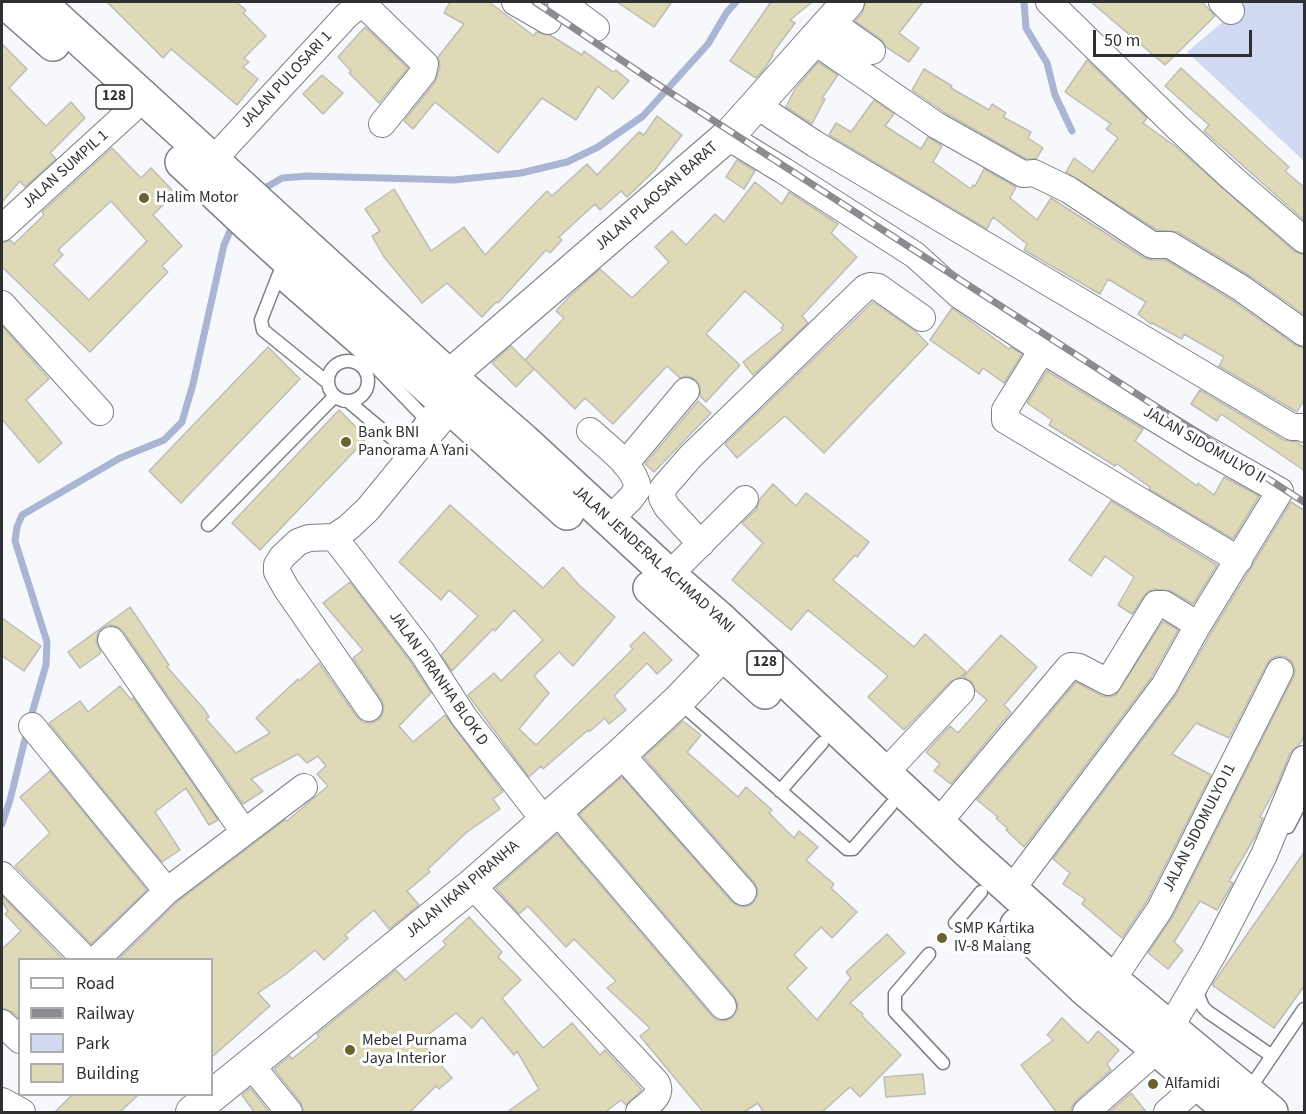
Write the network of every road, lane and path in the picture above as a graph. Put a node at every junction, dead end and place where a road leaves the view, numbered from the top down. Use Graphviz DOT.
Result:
graph roads {
  1 [pos="5,2"];
  2 [pos="515,2"];
  3 [pos="1049,2"];
  4 [pos="45,4"];
  5 [pos="350,5"];
  6 [pos="554,11"];
  7 [pos="831,22"];
  8 [pos="596,28"];
  9 [pos="872,51"];
  10 [pos="756,105"];
  11 [pos="130,111"];
  12 [pos="381,124"];
  13 [pos="724,138"];
  14 [pos="222,179"];
  15 [pos="1131,212"];
  16 [pos="256,215"];
  17 [pos="2,228"];
  18 [pos="1305,240"];
  19 [pos="1170,245"];
  20 [pos="281,269"];
  21 [pos="2,304"];
  22 [pos="922,318"];
  23 [pos="1305,333"];
  24 [pos="1042,350"];
  25 [pos="372,358"];
  26 [pos="327,382"];
  27 [pos="686,391"];
  28 [pos="334,397"];
  29 [pos="442,400"];
  30 [pos="349,402"];
  31 [pos="100,412"];
  32 [pos="1303,425"];
  33 [pos="590,431"];
  34 [pos="625,464"];
  35 [pos="745,499"];
  36 [pos="609,520"];
  37 [pos="208,525"];
  38 [pos="334,537"];
  39 [pos="701,543"];
  40 [pos="1239,560"];
  41 [pos="669,575"];
  42 [pos="1198,625"];
  43 [pos="111,640"];
  44 [pos="722,655"];
  45 [pos="1280,670"];
  46 [pos="961,692"];
  47 [pos="678,701"];
  48 [pos="369,708"];
  49 [pos="32,726"];
  50 [pos="818,748"];
  51 [pos="621,753"];
  52 [pos="1305,759"];
  53 [pos="885,773"];
  54 [pos="304,787"];
  55 [pos="780,791"];
  56 [pos="1305,796"];
  57 [pos="883,814"];
  58 [pos="550,815"];
  59 [pos="937,824"];
  60 [pos="244,832"];
  61 [pos="2,875"];
  62 [pos="472,885"];
  63 [pos="167,891"];
  64 [pos="743,892"];
  65 [pos="987,896"];
  66 [pos="956,921"];
  67 [pos="929,954"];
  68 [pos="84,958"];
  69 [pos="98,958"];
  70 [pos="1112,980"];
  71 [pos="723,1006"];
  72 [pos="1305,1009"];
  73 [pos="2,1023"];
  74 [pos="18,1038"];
  75 [pos="1164,1038"];
  76 [pos="1272,1056"];
  77 [pos="943,1064"];
  78 [pos="251,1065"];
  79 [pos="1199,1084"];
  80 [pos="27,1096"];
  81 [pos="213,1096"];
  82 [pos="213,1096"];
  83 [pos="2,1101"];
  84 [pos="1250,1106"];
  85 [pos="22,1113"];
  86 [pos="192,1113"];
  87 [pos="289,1113"];
  88 [pos="639,1113"];
  89 [pos="1086,1113"];
  90 [pos="1167,1113"];
  1 -- 11 [label="main road, JALAN JENDERAL ACHMAD YANI / 128"];
  2 -- 6 [label="street"];
  3 -- 18 [label="street"];
  4 -- 14 [label="main road, JALAN JENDERAL ACHMAD YANI / 128"];
  5 -- 12 [label="street"];
  5 -- 14 [label="street, JALAN PULOSARI 1"];
  6 -- 8 [label="street"];
  7 -- 9 [label="street"];
  7 -- 10 [label="street, JALAN PLAOSAN BARAT"];
  7 -- 19 [label="street"];
  10 -- 13 [label="street, JALAN PLAOSAN BARAT"];
  10 -- 32 [label="street"];
  11 -- 14 [label="main road, JALAN JENDERAL ACHMAD YANI / 128"];
  11 -- 17 [label="street, JALAN SUMPIL 1"];
  13 -- 24 [label="street, JALAN SIDOMULYO II"];
  13 -- 29 [label="street, JALAN PLAOSAN BARAT"];
  14 -- 16 [label="main road, JALAN JENDERAL ACHMAD YANI / 128"];
  15 -- 19 [label="street"];
  16 -- 20 [label="main road, JALAN JENDERAL ACHMAD YANI / 128"];
  16 -- 29 [label="main road, JALAN JENDERAL ACHMAD YANI / 128"];
  19 -- 23 [label="street"];
  20 -- 25 [label="main road, JALAN JENDERAL ACHMAD YANI / 128"];
  20 -- 26 [label="lane"];
  21 -- 31 [label="street"];
  22 -- 39 [label="street"];
  24 -- 40 [label="street"];
  24 -- 40 [label="street, JALAN SIDOMULYO II"];
  25 -- 26 [label="lane"];
  25 -- 29 [label="main road, JALAN JENDERAL ACHMAD YANI / 128"];
  25 -- 30 [label="lane"];
  26 -- 28 [label="lane"];
  27 -- 34 [label="street"];
  28 -- 30 [label="lane"];
  28 -- 37 [label="lane"];
  29 -- 30 [label="lane"];
  29 -- 36 [label="main road, JALAN JENDERAL ACHMAD YANI / 128"];
  29 -- 38 [label="street"];
  29 -- 44 [label="main road, JALAN JENDERAL ACHMAD YANI / 128"];
  33 -- 34 [label="street"];
  34 -- 36 [label="street"];
  35 -- 39 [label="street"];
  36 -- 41 [label="main road, JALAN JENDERAL ACHMAD YANI / 128"];
  38 -- 48 [label="street"];
  38 -- 58 [label="street, JALAN PIRANHA BLOK D"];
  39 -- 41 [label="street"];
  40 -- 42 [label="street, JALAN SIDOMULYO II"];
  41 -- 53 [label="main road, JALAN JENDERAL ACHMAD YANI / 128"];
  42 -- 59 [label="street"];
  42 -- 65 [label="street, JALAN SIDOMULYO II"];
  43 -- 60 [label="street"];
  44 -- 47 [label="street, JALAN IKAN PIRANHA"];
  44 -- 50 [label="main road, JALAN JENDERAL ACHMAD YANI / 128"];
  45 -- 70 [label="street, JALAN SIDOMULYO I1"];
  46 -- 53 [label="street"];
  47 -- 51 [label="street, JALAN IKAN PIRANHA"];
  47 -- 55 [label="lane"];
  49 -- 63 [label="street"];
  50 -- 55 [label="lane"];
  50 -- 57 [label="main road, JALAN JENDERAL ACHMAD YANI / 128"];
  51 -- 58 [label="street, JALAN IKAN PIRANHA"];
  51 -- 64 [label="street"];
  52 -- 75 [label="street"];
  53 -- 59 [label="main road, JALAN JENDERAL ACHMAD YANI / 128"];
  54 -- 60 [label="street"];
  55 -- 57 [label="lane"];
  56 -- 76 [label="lane"];
  57 -- 65 [label="main road, JALAN JENDERAL ACHMAD YANI / 128"];
  58 -- 62 [label="street, JALAN IKAN PIRANHA"];
  58 -- 71 [label="street, JALAN PIRANHA BLOK D"];
  59 -- 65 [label="main road, JALAN JENDERAL ACHMAD YANI / 128"];
  60 -- 63 [label="street"];
  61 -- 68 [label="street"];
  62 -- 78 [label="street, JALAN IKAN PIRANHA"];
  62 -- 88 [label="street"];
  63 -- 69 [label="street"];
  65 -- 66 [label="lane"];
  65 -- 70 [label="main road, JALAN JENDERAL ACHMAD YANI / 128"];
  65 -- 75 [label="main road, JALAN JENDERAL ACHMAD YANI / 128"];
  67 -- 77 [label="lane"];
  70 -- 75 [label="main road, JALAN JENDERAL ACHMAD YANI / 128"];
  72 -- 76 [label="lane"];
  73 -- 74 [label="street"];
  75 -- 79 [label="main road, JALAN JENDERAL ACHMAD YANI / 128"];
  75 -- 84 [label="main road, JALAN JENDERAL ACHMAD YANI / 128"];
  75 -- 89 [label="street"];
  76 -- 84 [label="lane"];
  78 -- 81 [label="street, JALAN IKAN PIRANHA"];
  78 -- 87 [label="street"];
  79 -- 84 [label="main road, JALAN JENDERAL ACHMAD YANI / 128"];
  79 -- 90 [label="street"];
  80 -- 85 [label="street"];
  82 -- 86 [label="street, JALAN IKAN PIRANHA"];
  83 -- 85 [label="street"];
}
